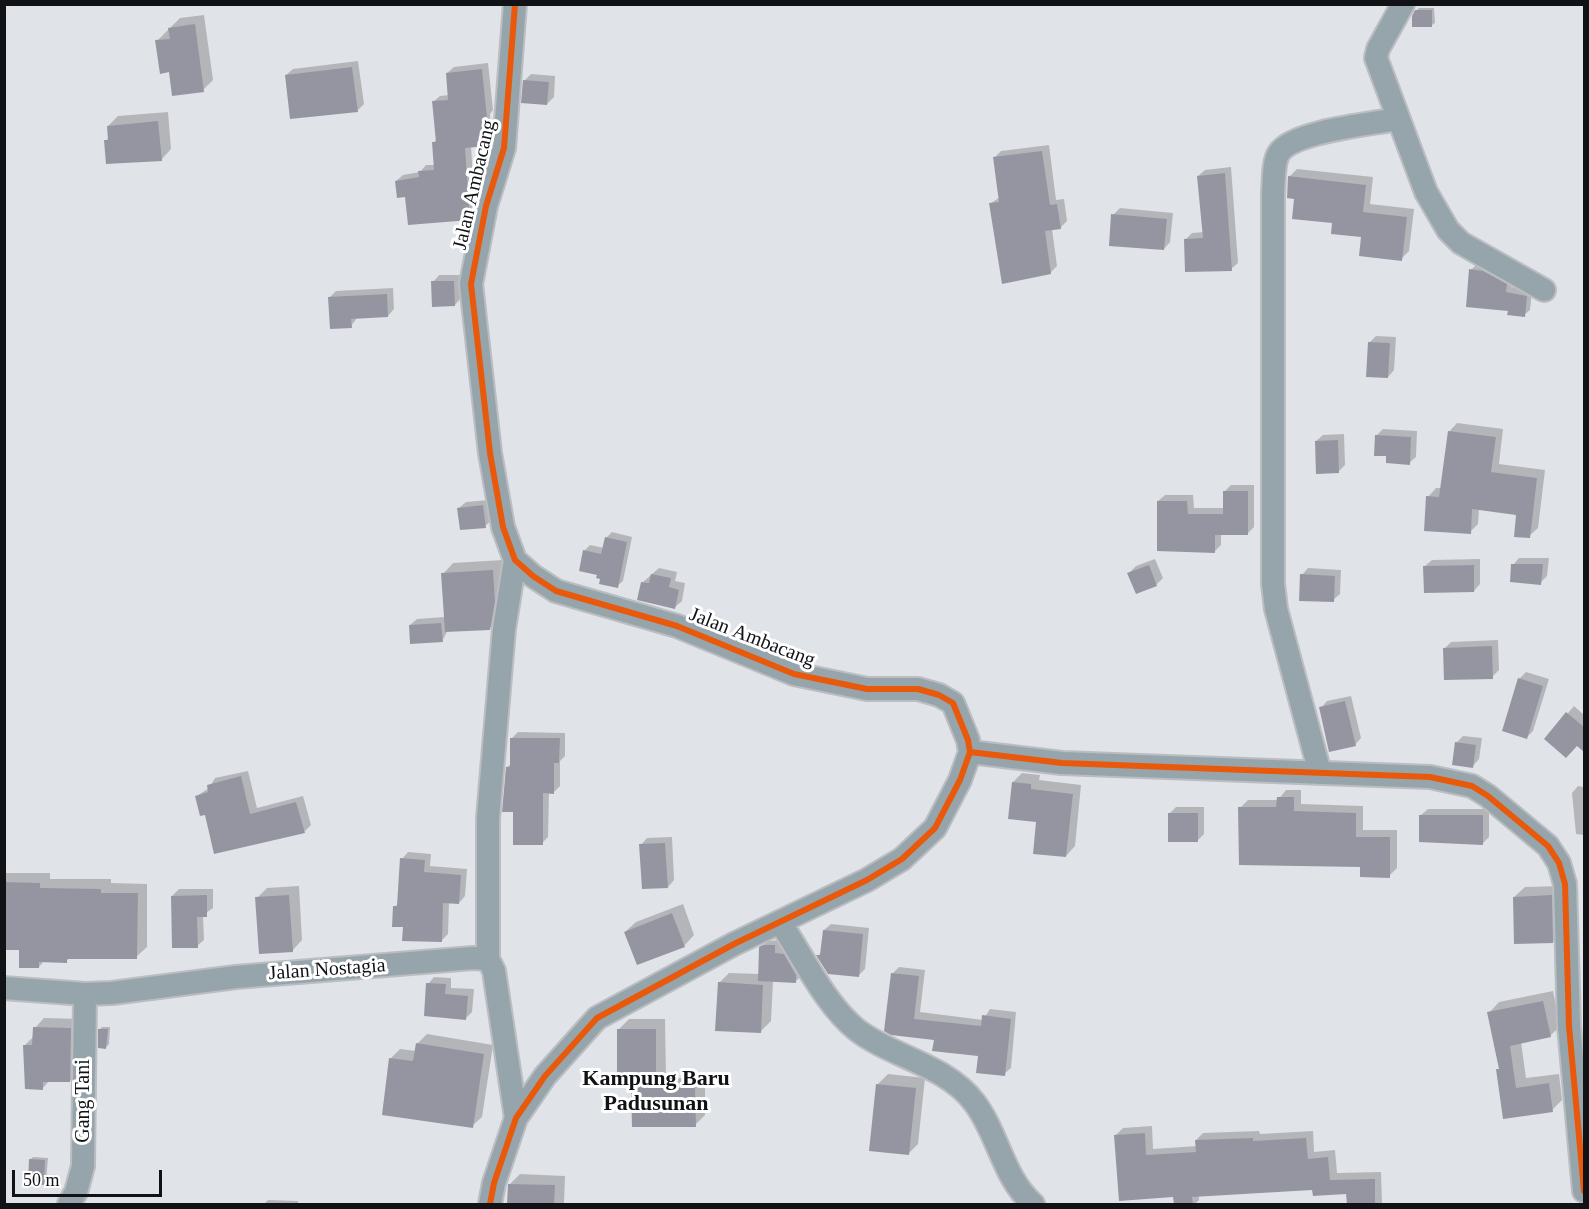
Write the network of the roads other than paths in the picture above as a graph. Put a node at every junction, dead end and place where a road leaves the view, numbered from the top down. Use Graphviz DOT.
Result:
graph roads {
  1 [pos="515,4"];
  2 [pos="1403,4"];
  3 [pos="1398,119"];
  4 [pos="1544,290"];
  5 [pos="515,560"];
  6 [pos="970,752"];
  7 [pos="1320,773"];
  8 [pos="780,922"];
  9 [pos="488,959"];
  10 [pos="4,988"];
  11 [pos="85,994"];
  12 [pos="516,1118"];
  13 [pos="1584,1191"];
  14 [pos="69,1204"];
  15 [pos="490,1204"];
  16 [pos="1033,1204"];
  1 -- 5 [label="street, Jalan Ambacang"];
  2 -- 3 [label="street"];
  3 -- 4 [label="street"];
  3 -- 7 [label="street"];
  5 -- 6 [label="street, Jalan Ambacang"];
  5 -- 9 [label="street"];
  6 -- 7 [label="street"];
  6 -- 8 [label="street"];
  7 -- 13 [label="street"];
  8 -- 12 [label="street"];
  8 -- 16 [label="street"];
  9 -- 11 [label="street, Jalan Nostagia"];
  9 -- 12 [label="street"];
  10 -- 11 [label="street, Jalan Nostagia"];
  11 -- 14 [label="street, Gang Tani"];
  12 -- 15 [label="street"];
}
